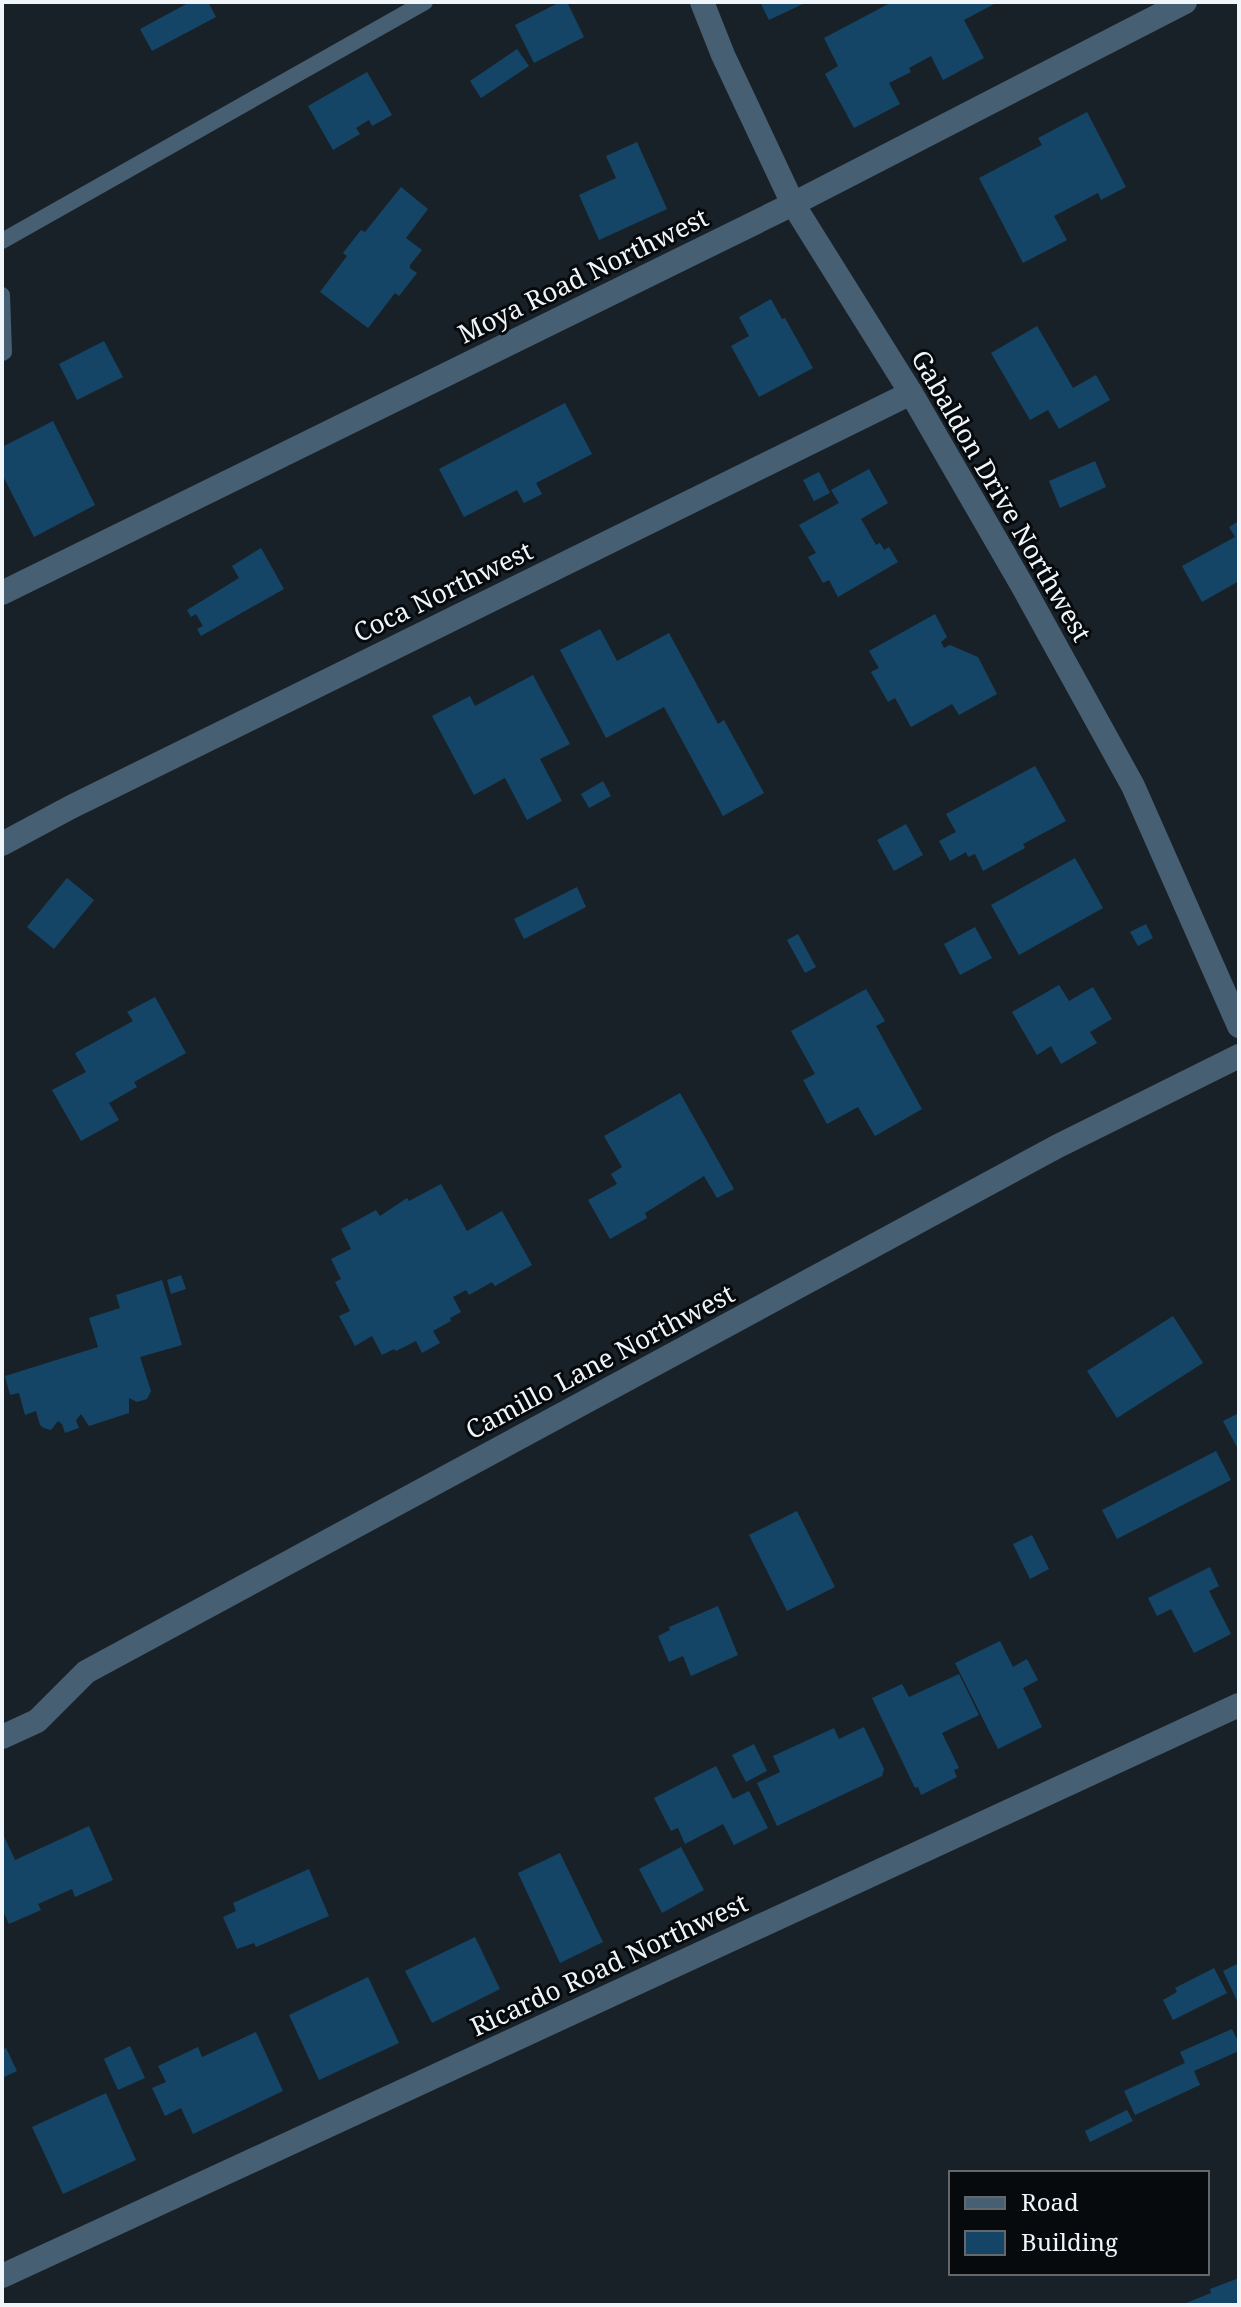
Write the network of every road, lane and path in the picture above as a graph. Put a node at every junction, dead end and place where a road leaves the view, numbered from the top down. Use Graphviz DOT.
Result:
graph roads {
  1 [pos="425,2"];
  2 [pos="702,2"];
  3 [pos="1185,2"];
  4 [pos="793,204"];
  5 [pos="2,241"];
  6 [pos="2,295"];
  7 [pos="2,353"];
  8 [pos="911,393"];
  9 [pos="2,593"];
  10 [pos="2,844"];
  11 [pos="1239,1026"];
  12 [pos="1239,1056"];
  13 [pos="1239,1705"];
  14 [pos="2,1737"];
  15 [pos="2,2276"];
  1 -- 5 [label="lane"];
  2 -- 4 [label="street, Gabaldon Drive Northwest"];
  3 -- 4 [label="street, Moya Road Northwest"];
  4 -- 8 [label="street, Gabaldon Drive Northwest"];
  4 -- 9 [label="street, Moya Road Northwest"];
  6 -- 7 [label="lane"];
  8 -- 10 [label="street, Coca Northwest"];
  8 -- 11 [label="street, Gabaldon Drive Northwest"];
  12 -- 14 [label="street, Camillo Lane Northwest"];
  13 -- 15 [label="street, Ricardo Road Northwest"];
}
